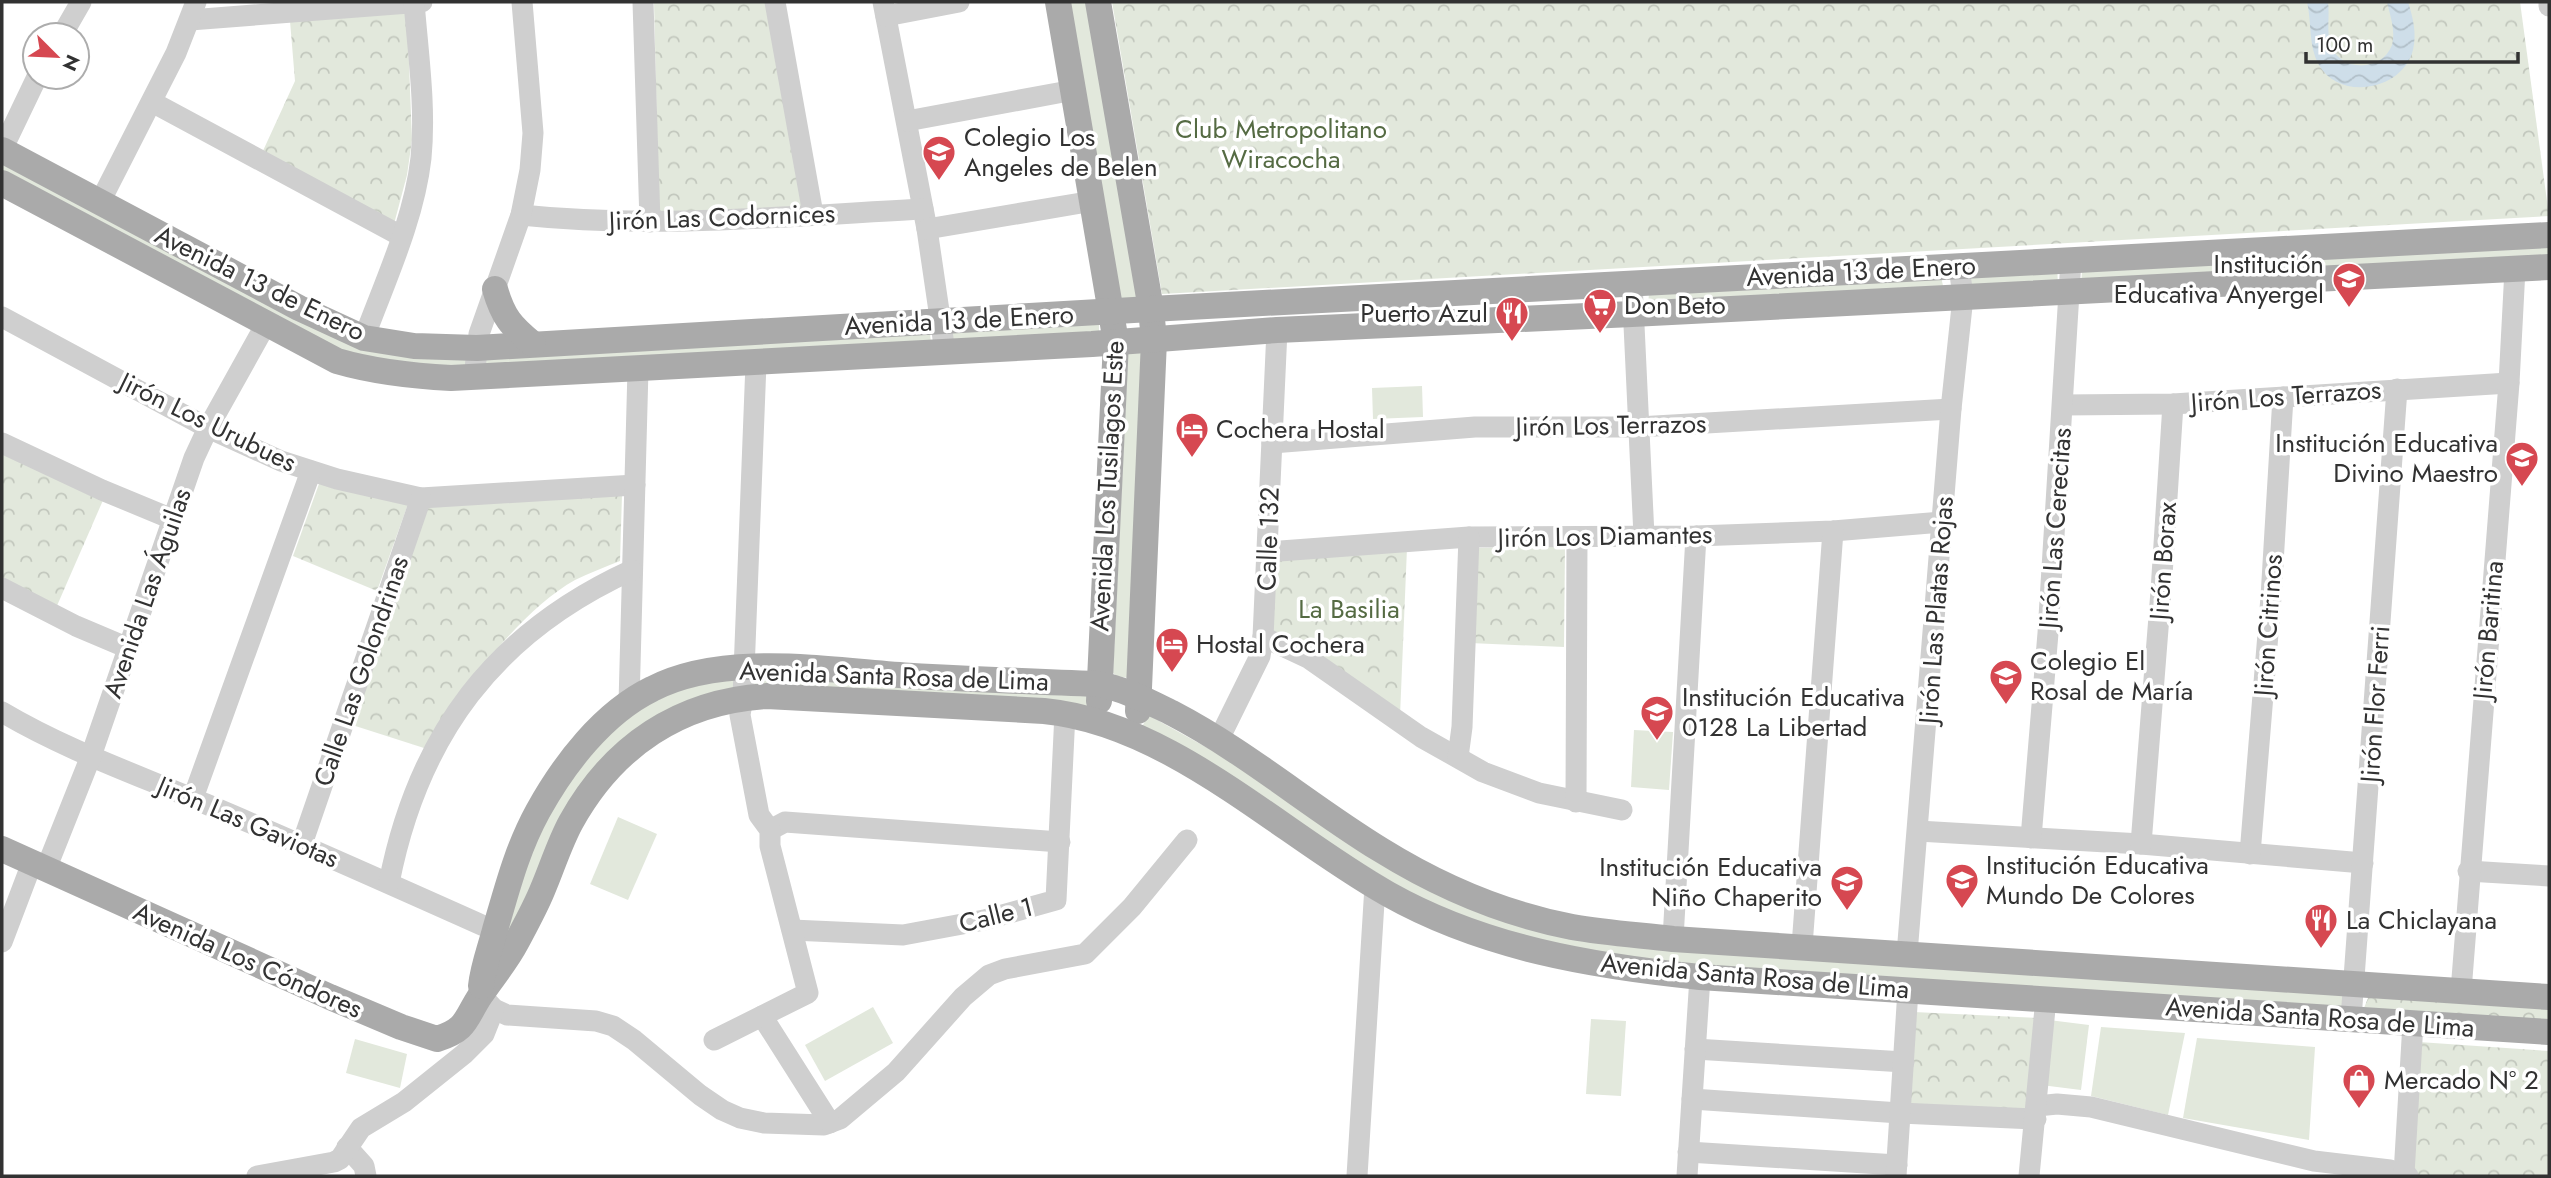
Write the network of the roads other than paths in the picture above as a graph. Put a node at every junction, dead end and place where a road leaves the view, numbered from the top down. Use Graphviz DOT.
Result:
graph roads {
  1 [pos="81,2"];
  2 [pos="414,2"];
  3 [pos="422,2"];
  4 [pos="522,2"];
  5 [pos="643,2"];
  6 [pos="775,2"];
  7 [pos="959,2"];
  8 [pos="1058,2"];
  9 [pos="1098,2"];
  10 [pos="884,9"];
  11 [pos="193,11"];
  12 [pos="70,21"];
  13 [pos="1074,90"];
  14 [pos="30,91"];
  15 [pos="152,102"];
  16 [pos="907,121"];
  17 [pos="2,150"];
  18 [pos="2,183"];
  19 [pos="1093,201"];
  20 [pos="100,202"];
  21 [pos="521,215"];
  22 [pos="813,215"];
  23 [pos="925,219"];
  24 [pos="650,222"];
  25 [pos="2549,235"];
  26 [pos="401,236"];
  27 [pos="2071,260"];
  28 [pos="1959,266"];
  29 [pos="2549,267"];
  30 [pos="2515,269"];
  31 [pos="1632,283"];
  32 [pos="495,289"];
  33 [pos="2071,291"];
  34 [pos="1963,297"];
  35 [pos="1151,309"];
  36 [pos="1112,311"];
  37 [pos="1632,314"];
  38 [pos="2,317"];
  39 [pos="942,321"];
  40 [pos="266,324"];
  41 [pos="368,327"];
  42 [pos="1277,330"];
  43 [pos="1154,340"];
  44 [pos="1116,342"];
  45 [pos="533,344"];
  46 [pos="477,348"];
  47 [pos="945,352"];
  48 [pos="638,369"];
  49 [pos="755,372"];
  50 [pos="474,377"];
  51 [pos="2509,383"];
  52 [pos="2397,389"];
  53 [pos="2283,397"];
  54 [pos="2173,404"];
  55 [pos="2063,405"];
  56 [pos="1951,410"];
  57 [pos="1638,427"];
  58 [pos="208,428"];
  59 [pos="2,443"];
  60 [pos="1272,443"];
  61 [pos="311,471"];
  62 [pos="635,485"];
  63 [pos="421,498"];
  64 [pos="172,519"];
  65 [pos="1942,522"];
  66 [pos="1833,531"];
  67 [pos="1644,536"];
  68 [pos="1696,536"];
  69 [pos="1469,537"];
  70 [pos="1577,537"];
  71 [pos="1267,552"];
  72 [pos="632,570"];
  73 [pos="2,588"];
  74 [pos="1263,637"];
  75 [pos="128,648"];
  76 [pos="744,668"];
  77 [pos="1098,684"];
  78 [pos="743,697"];
  79 [pos="1140,697"];
  80 [pos="629,703"];
  81 [pos="2,712"];
  82 [pos="1065,713"];
  83 [pos="1101,723"];
  84 [pos="1130,735"];
  85 [pos="1219,739"];
  86 [pos="92,756"];
  87 [pos="1458,757"];
  88 [pos="192,798"];
  89 [pos="1576,802"];
  90 [pos="1622,810"];
  91 [pos="770,830"];
  92 [pos="1918,831"];
  93 [pos="2031,838"];
  94 [pos="1187,840"];
  95 [pos="1060,842"];
  96 [pos="302,844"];
  97 [pos="2141,844"];
  98 [pos="2,849"];
  99 [pos="2250,854"];
  100 [pos="2363,863"];
  101 [pos="39,866"];
  102 [pos="2468,871"];
  103 [pos="2549,876"];
  104 [pos="389,883"];
  105 [pos="1375,886"];
  106 [pos="792,930"];
  107 [pos="495,931"];
  108 [pos="1673,939"];
  109 [pos="2,942"];
  110 [pos="1802,946"];
  111 [pos="1907,954"];
  112 [pos="1700,977"];
  113 [pos="2354,982"];
  114 [pos="1908,990"];
  115 [pos="2460,991"];
  116 [pos="2549,997"];
  117 [pos="2046,998"];
  118 [pos="487,1002"];
  119 [pos="762,1016"];
  120 [pos="2351,1019"];
  121 [pos="2413,1023"];
  122 [pos="2549,1032"];
  123 [pos="714,1040"];
  124 [pos="1695,1049"];
  125 [pos="1903,1062"];
  126 [pos="1692,1099"];
  127 [pos="2036,1112"];
  128 [pos="1900,1114"];
  129 [pos="830,1123"];
  130 [pos="347,1147"];
  131 [pos="1688,1152"];
  132 [pos="1896,1171"];
  133 [pos="2406,1175"];
  134 [pos="257,1176"];
  135 [pos="366,1176"];
  136 [pos="1357,1176"];
  137 [pos="1687,1176"];
  138 [pos="2029,1176"];
  1 -- 12 [label="street"];
  2 -- 3 [label="street"];
  2 -- 11 [label="street"];
  2 -- 26 [label="street"];
  4 -- 21 [label="street"];
  5 -- 24 [label="street"];
  6 -- 22 [label="street"];
  7 -- 10 [label="street"];
  8 -- 13 [label="main road, Avenida Los Tusilagos Este"];
  9 -- 35 [label="main road, Avenida Los Tusilagos Este"];
  10 -- 16 [label="street"];
  11 -- 15 [label="street"];
  13 -- 16 [label="street"];
  13 -- 19 [label="main road, Avenida Los Tusilagos Este"];
  14 -- 17 [label="street"];
  15 -- 20 [label="street"];
  15 -- 26 [label="street"];
  16 -- 23 [label="street"];
  17 -- 20 [label="main road, Avenida 13 de Enero"];
  18 -- 40 [label="main road, Avenida 13 de Enero"];
  19 -- 23 [label="street, Jirón Las Codornices"];
  19 -- 36 [label="main road, Avenida Los Tusilagos Este"];
  20 -- 41 [label="main road, Avenida 13 de Enero"];
  21 -- 24 [label="street, Jirón Las Codornices"];
  21 -- 32 [label="street"];
  22 -- 23 [label="street, Jirón Las Codornices"];
  22 -- 24 [label="street, Jirón Las Codornices"];
  23 -- 39 [label="street"];
  25 -- 27 [label="main road, Avenida 13 de Enero"];
  26 -- 41 [label="street"];
  27 -- 28 [label="main road, Avenida 13 de Enero"];
  27 -- 33 [label="street, Jirón Las Cerecitas"];
  28 -- 31 [label="main road, Avenida 13 de Enero"];
  28 -- 34 [label="street, Jirón Las Platas Rojas"];
  29 -- 30 [label="main road, Avenida 13 de Enero"];
  30 -- 33 [label="main road, Avenida 13 de Enero"];
  30 -- 51 [label="street, Jirón Baritina"];
  31 -- 35 [label="main road, Avenida 13 de Enero"];
  31 -- 37 [label="street"];
  32 -- 45 [label="main road"];
  32 -- 46 [label="street"];
  33 -- 34 [label="main road, Avenida 13 de Enero"];
  33 -- 55 [label="street, Jirón Las Cerecitas"];
  34 -- 37 [label="main road, Avenida 13 de Enero"];
  34 -- 56 [label="street, Jirón Las Platas Rojas"];
  35 -- 36 [label="main road, Avenida 13 de Enero"];
  35 -- 43 [label="main road, Avenida Los Tusilagos Este"];
  36 -- 39 [label="main road, Avenida 13 de Enero"];
  36 -- 44 [label="main road, Avenida Los Tusilagos Este"];
  37 -- 42 [label="main road, Avenida 13 de Enero"];
  37 -- 57 [label="street"];
  38 -- 58 [label="street, Jirón Los Urubues"];
  39 -- 45 [label="main road, Avenida 13 de Enero"];
  39 -- 47 [label="street"];
  40 -- 50 [label="main road, Avenida 13 de Enero"];
  40 -- 58 [label="street, Avenida Las Águilas"];
  41 -- 46 [label="main road, Avenida 13 de Enero"];
  42 -- 43 [label="main road, Avenida 13 de Enero"];
  42 -- 60 [label="street, Calle 132"];
  43 -- 44 [label="main road, Avenida 13 de Enero"];
  43 -- 79 [label="main road, Avenida Los Tusilagos Este"];
  44 -- 47 [label="main road, Avenida 13 de Enero"];
  44 -- 77 [label="main road, Avenida Los Tusilagos Este"];
  45 -- 46 [label="main road, Avenida 13 de Enero"];
  46 -- 50 [label="street"];
  47 -- 49 [label="main road, Avenida 13 de Enero"];
  48 -- 49 [label="main road, Avenida 13 de Enero"];
  48 -- 50 [label="main road, Avenida 13 de Enero"];
  48 -- 62 [label="street"];
  49 -- 76 [label="street"];
  51 -- 52 [label="street, Jirón Los Terrazos"];
  51 -- 102 [label="street, Jirón Baritina"];
  52 -- 53 [label="street, Jirón Los Terrazos"];
  52 -- 100 [label="street, Jirón Flor Ferri"];
  53 -- 54 [label="street, Jirón Los Terrazos"];
  53 -- 99 [label="street, Jirón Citrinos"];
  54 -- 55 [label="street, Jirón Los Terrazos"];
  54 -- 97 [label="street, Jirón Borax"];
  55 -- 93 [label="street, Jirón Las Cerecitas"];
  56 -- 57 [label="street, Jirón Los Terrazos"];
  56 -- 65 [label="street, Jirón Las Platas Rojas"];
  57 -- 60 [label="street, Jirón Los Terrazos"];
  57 -- 67 [label="street"];
  58 -- 61 [label="street, Jirón Los Urubues"];
  58 -- 64 [label="street, Avenida Las Águilas"];
  59 -- 64 [label="street"];
  60 -- 71 [label="street, Calle 132"];
  61 -- 63 [label="street, Jirón Los Urubues"];
  61 -- 88 [label="street"];
  62 -- 63 [label="street, Jirón Los Urubues"];
  62 -- 72 [label="street"];
  63 -- 96 [label="street, Calle Las Golondrinas"];
  64 -- 75 [label="street, Avenida Las Águilas"];
  65 -- 66 [label="street, Jirón Los Diamantes"];
  65 -- 92 [label="street, Jirón Las Platas Rojas"];
  66 -- 68 [label="street, Jirón Los Diamantes"];
  66 -- 110 [label="street"];
  67 -- 68 [label="street, Jirón Los Diamantes"];
  67 -- 70 [label="street, Jirón Los Diamantes"];
  68 -- 108 [label="street"];
  69 -- 70 [label="street, Jirón Los Diamantes"];
  69 -- 71 [label="street, Jirón Los Diamantes"];
  69 -- 87 [label="street"];
  70 -- 89 [label="street"];
  71 -- 74 [label="street, Calle 132"];
  72 -- 80 [label="street"];
  72 -- 104 [label="street"];
  73 -- 75 [label="street"];
  74 -- 85 [label="street, Calle 132"];
  74 -- 87 [label="street"];
  75 -- 86 [label="street, Avenida Las Águilas"];
  76 -- 77 [label="main road, Avenida Santa Rosa de Lima"];
  76 -- 78 [label="street"];
  76 -- 80 [label="main road, Avenida Santa Rosa de Lima"];
  77 -- 79 [label="main road, Avenida Santa Rosa de Lima"];
  77 -- 83 [label="main road, Avenida Los Tusilagos Este"];
  78 -- 82 [label="main road, Avenida Santa Rosa de Lima"];
  78 -- 91 [label="street"];
  78 -- 118 [label="main road, Avenida Santa Rosa de Lima"];
  79 -- 84 [label="main road, Avenida Los Tusilagos Este"];
  79 -- 85 [label="main road, Avenida Santa Rosa de Lima"];
  80 -- 107 [label="main road, Avenida Santa Rosa de Lima"];
  81 -- 86 [label="street, Jirón Las Gaviotas"];
  82 -- 83 [label="main road, Avenida Santa Rosa de Lima"];
  82 -- 95 [label="street, Calle 1"];
  83 -- 84 [label="main road, Avenida Santa Rosa de Lima"];
  84 -- 105 [label="main road, Avenida Santa Rosa de Lima"];
  85 -- 108 [label="main road, Avenida Santa Rosa de Lima"];
  86 -- 88 [label="street, Jirón Las Gaviotas"];
  86 -- 101 [label="street, Avenida Las Águilas"];
  87 -- 89 [label="street"];
  88 -- 96 [label="street, Jirón Las Gaviotas"];
  89 -- 90 [label="street"];
  91 -- 95 [label="street"];
  91 -- 106 [label="street"];
  92 -- 93 [label="street"];
  92 -- 111 [label="street, Jirón Las Platas Rojas"];
  93 -- 97 [label="street"];
  94 -- 129 [label="street"];
  95 -- 106 [label="street, Calle 1"];
  96 -- 104 [label="street, Jirón Las Gaviotas"];
  97 -- 99 [label="street"];
  98 -- 101 [label="main road, Avenida Los Cóndores"];
  99 -- 100 [label="street"];
  100 -- 113 [label="street, Jirón Flor Ferri"];
  101 -- 109 [label="street, Avenida Las Águilas"];
  101 -- 118 [label="main road, Avenida Los Cóndores"];
  102 -- 103 [label="street"];
  102 -- 115 [label="street, Jirón Baritina"];
  104 -- 107 [label="street, Jirón Las Gaviotas"];
  105 -- 112 [label="main road, Avenida Santa Rosa de Lima"];
  105 -- 136 [label="street"];
  106 -- 119 [label="street"];
  107 -- 118 [label="main road, Avenida Santa Rosa de Lima"];
  108 -- 110 [label="main road, Avenida Santa Rosa de Lima"];
  110 -- 111 [label="main road, Avenida Santa Rosa de Lima"];
  111 -- 113 [label="main road, Avenida Santa Rosa de Lima"];
  112 -- 114 [label="main road, Avenida Santa Rosa de Lima"];
  112 -- 124 [label="street"];
  113 -- 115 [label="main road, Avenida Santa Rosa de Lima"];
  113 -- 120 [label="street, Jirón Flor Ferri"];
  114 -- 117 [label="main road, Avenida Santa Rosa de Lima"];
  114 -- 125 [label="street"];
  115 -- 116 [label="main road, Avenida Santa Rosa de Lima"];
  117 -- 120 [label="main road, Avenida Santa Rosa de Lima"];
  117 -- 127 [label="street"];
  118 -- 129 [label="street"];
  118 -- 130 [label="street"];
  119 -- 123 [label="street"];
  119 -- 129 [label="street"];
  120 -- 121 [label="main road, Avenida Santa Rosa de Lima"];
  121 -- 122 [label="main road, Avenida Santa Rosa de Lima"];
  121 -- 133 [label="street"];
  124 -- 125 [label="street"];
  124 -- 126 [label="street"];
  125 -- 128 [label="street"];
  126 -- 128 [label="street"];
  126 -- 131 [label="street"];
  127 -- 128 [label="street"];
  127 -- 133 [label="street"];
  127 -- 138 [label="street"];
  128 -- 132 [label="street"];
  130 -- 134 [label="street"];
  130 -- 135 [label="street"];
  131 -- 132 [label="street"];
  131 -- 137 [label="street"];
}
